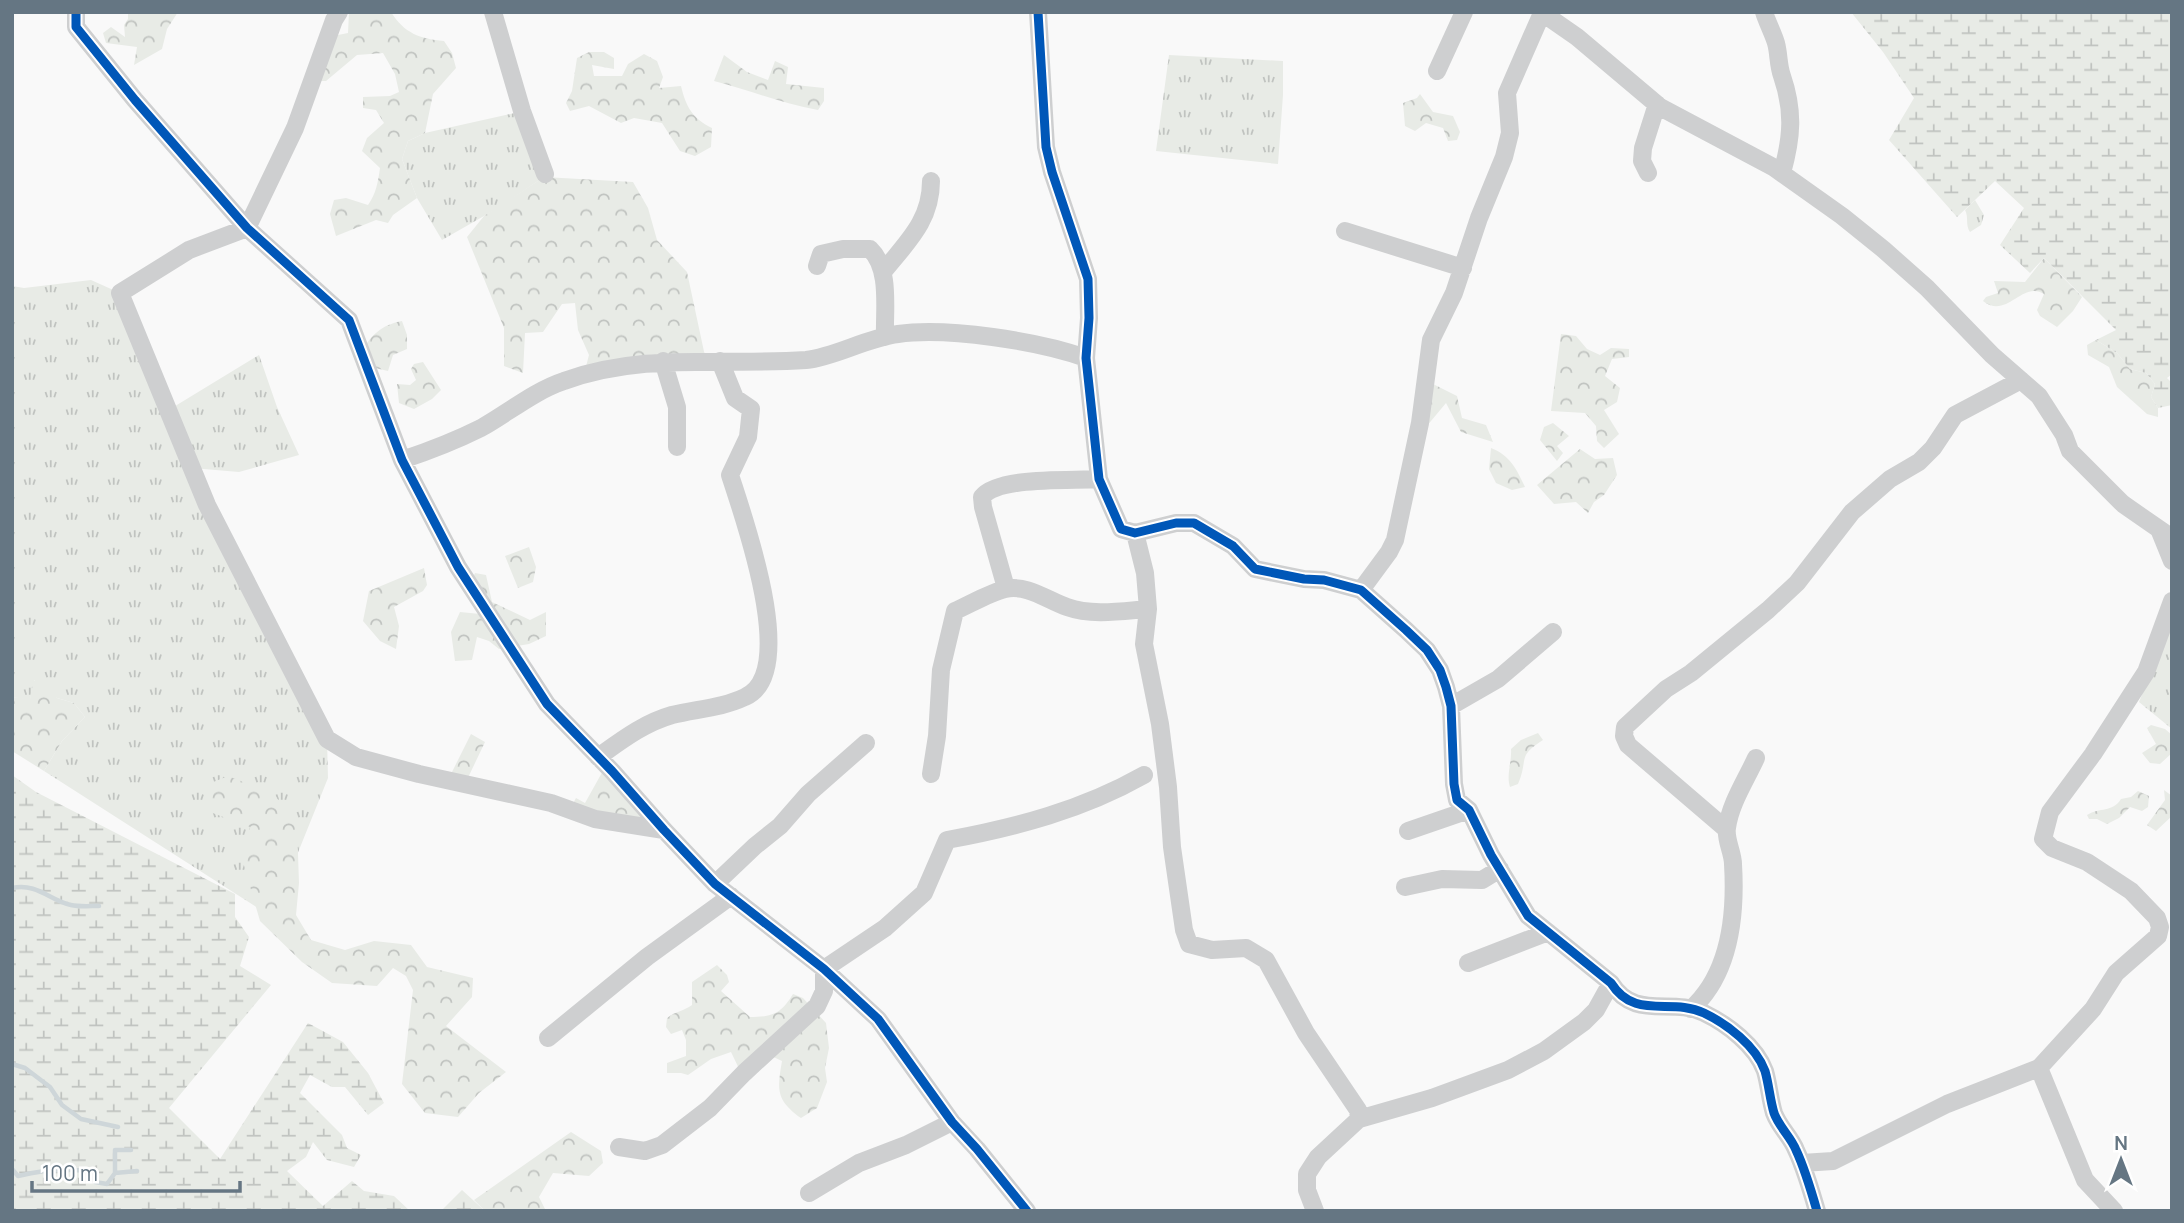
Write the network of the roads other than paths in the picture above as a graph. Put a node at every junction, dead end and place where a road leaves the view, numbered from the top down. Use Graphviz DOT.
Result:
graph roads {
  1 [pos="76,12"];
  2 [pos="493,12"];
  3 [pos="1038,12"];
  4 [pos="1464,12"];
  5 [pos="1764,12"];
  6 [pos="1542,13"];
  7 [pos="336,14"];
  8 [pos="1437,71"];
  9 [pos="1657,104"];
  10 [pos="1648,173"];
  11 [pos="1782,173"];
  12 [pos="545,174"];
  13 [pos="931,181"];
  14 [pos="247,228"];
  15 [pos="1345,232"];
  16 [pos="817,266"];
  17 [pos="1463,268"];
  18 [pos="883,272"];
  19 [pos="885,337"];
  20 [pos="1086,358"];
  21 [pos="720,360"];
  22 [pos="663,362"];
  23 [pos="2021,380"];
  24 [pos="677,447"];
  25 [pos="402,460"];
  26 [pos="1099,480"];
  27 [pos="1135,533"];
  28 [pos="2165,533"];
  29 [pos="2172,561"];
  30 [pos="1006,589"];
  31 [pos="1361,590"];
  32 [pos="2172,601"];
  33 [pos="1148,609"];
  34 [pos="1553,632"];
  35 [pos="1451,706"];
  36 [pos="866,743"];
  37 [pos="598,757"];
  38 [pos="1756,758"];
  39 [pos="931,774"];
  40 [pos="1144,775"];
  41 [pos="1469,810"];
  42 [pos="1726,829"];
  43 [pos="664,831"];
  44 [pos="1408,831"];
  45 [pos="1500,869"];
  46 [pos="715,884"];
  47 [pos="1405,887"];
  48 [pos="731,896"];
  49 [pos="1548,932"];
  50 [pos="1468,963"];
  51 [pos="824,970"];
  52 [pos="1611,983"];
  53 [pos="1691,1009"];
  54 [pos="548,1038"];
  55 [pos="2039,1068"];
  56 [pos="1359,1119"];
  57 [pos="952,1122"];
  58 [pos="619,1147"];
  59 [pos="1801,1163"];
  60 [pos="809,1193"];
  61 [pos="1027,1211"];
  62 [pos="1315,1211"];
  63 [pos="1817,1211"];
  64 [pos="2114,1211"];
  1 -- 14 [label="street"];
  2 -- 12 [label="street"];
  3 -- 20 [label="street"];
  4 -- 8 [label="street"];
  5 -- 11 [label="street"];
  6 -- 9 [label="street"];
  6 -- 17 [label="street"];
  7 -- 14 [label="street"];
  9 -- 10 [label="street"];
  9 -- 11 [label="street"];
  11 -- 23 [label="street"];
  13 -- 18 [label="street"];
  14 -- 25 [label="street"];
  14 -- 43 [label="street"];
  15 -- 17 [label="street"];
  16 -- 18 [label="street"];
  17 -- 31 [label="street"];
  18 -- 19 [label="street"];
  19 -- 20 [label="street"];
  19 -- 21 [label="street"];
  20 -- 26 [label="street"];
  21 -- 22 [label="street"];
  21 -- 37 [label="street"];
  22 -- 24 [label="street"];
  22 -- 25 [label="street"];
  23 -- 28 [label="street"];
  23 -- 42 [label="street"];
  25 -- 37 [label="street"];
  26 -- 27 [label="street"];
  26 -- 30 [label="street"];
  27 -- 31 [label="street"];
  27 -- 33 [label="street"];
  28 -- 29 [label="street"];
  30 -- 33 [label="street"];
  30 -- 39 [label="street"];
  31 -- 35 [label="street"];
  32 -- 55 [label="street"];
  33 -- 56 [label="street"];
  34 -- 35 [label="street"];
  35 -- 41 [label="street"];
  36 -- 46 [label="street"];
  37 -- 43 [label="street"];
  38 -- 42 [label="street"];
  40 -- 51 [label="street"];
  41 -- 44 [label="street"];
  41 -- 45 [label="street"];
  42 -- 53 [label="street"];
  43 -- 46 [label="street"];
  45 -- 47 [label="street"];
  45 -- 49 [label="street"];
  46 -- 48 [label="street"];
  48 -- 51 [label="street"];
  48 -- 54 [label="street"];
  49 -- 50 [label="street"];
  49 -- 52 [label="street"];
  51 -- 57 [label="street"];
  51 -- 58 [label="street"];
  52 -- 53 [label="street"];
  52 -- 56 [label="street"];
  53 -- 59 [label="street"];
  55 -- 59 [label="street"];
  55 -- 64 [label="street"];
  56 -- 62 [label="street"];
  57 -- 60 [label="street"];
  57 -- 61 [label="street"];
  59 -- 63 [label="street"];
}
